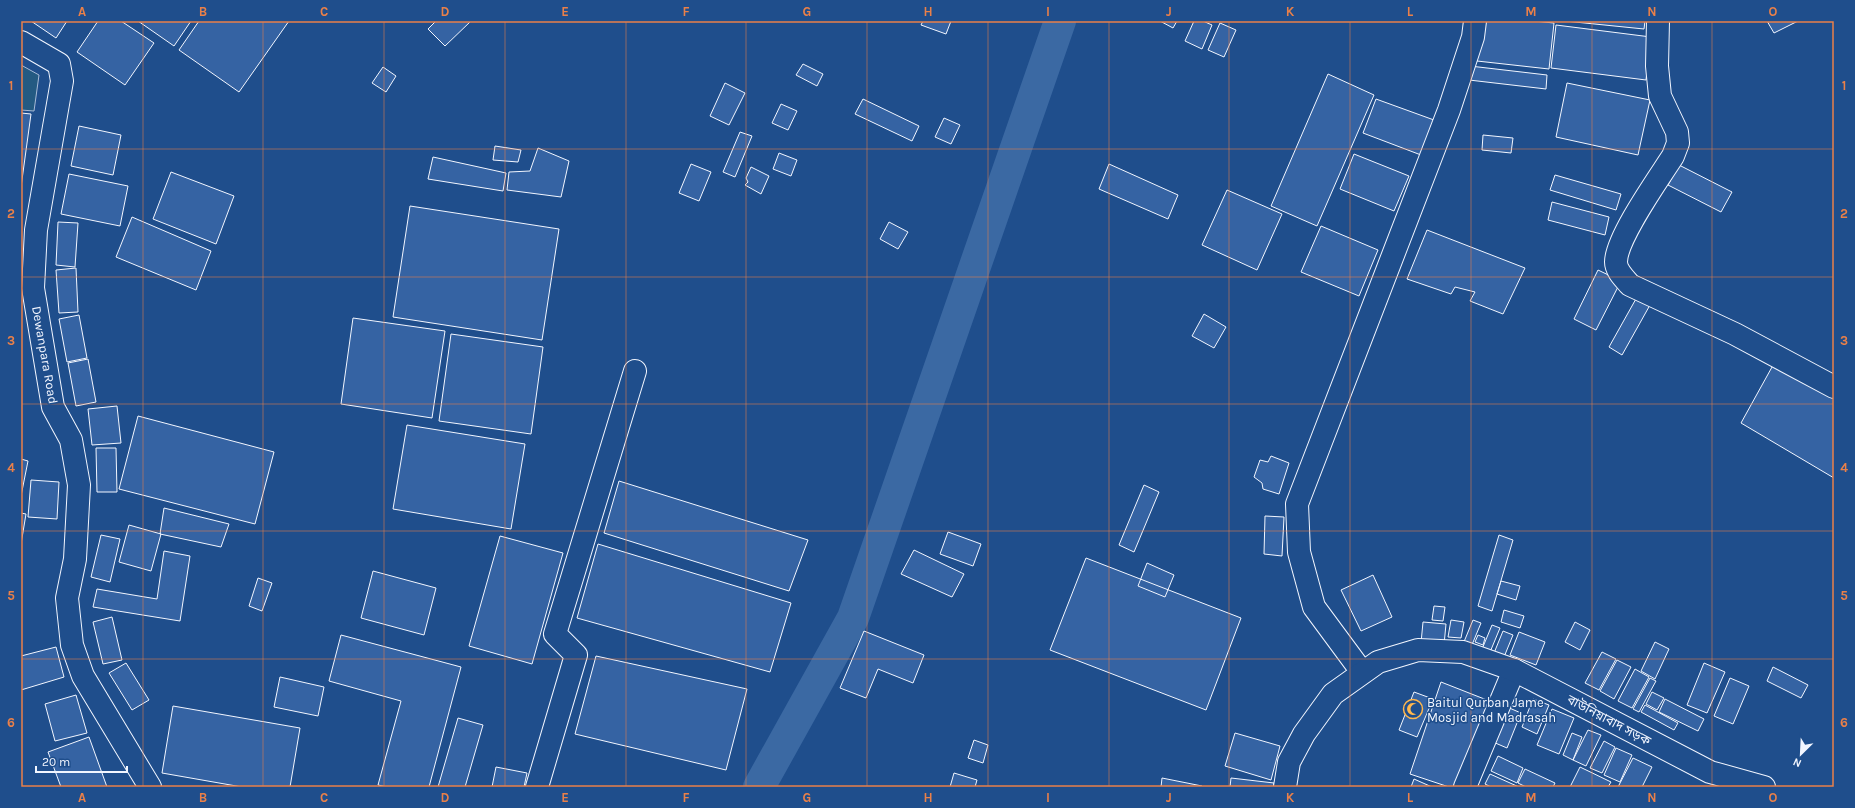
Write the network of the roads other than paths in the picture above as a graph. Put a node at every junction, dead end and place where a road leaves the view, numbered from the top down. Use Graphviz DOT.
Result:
graph roads {
  1 [pos="1475,21"];
  2 [pos="1658,21"];
  3 [pos="21,42"];
  4 [pos="635,371"];
  5 [pos="1834,386"];
  6 [pos="1514,670"];
  7 [pos="1362,672"];
  8 [pos="150,787"];
  9 [pos="537,787"];
  10 [pos="1285,787"];
  11 [pos="1465,787"];
  12 [pos="1764,787"];
  1 -- 7 [label="street"];
  2 -- 5 [label="street"];
  3 -- 8 [label="street, Dewanpara Road"];
  4 -- 9 [label="street"];
  6 -- 7 [label="street, বাউনিয়াবাদ সড়ক"];
  6 -- 11 [label="street"];
  6 -- 12 [label="street, বাউনিয়াবাদ সড়ক"];
  7 -- 10 [label="street, বাউনিয়াবাদ সড়ক"];
}
